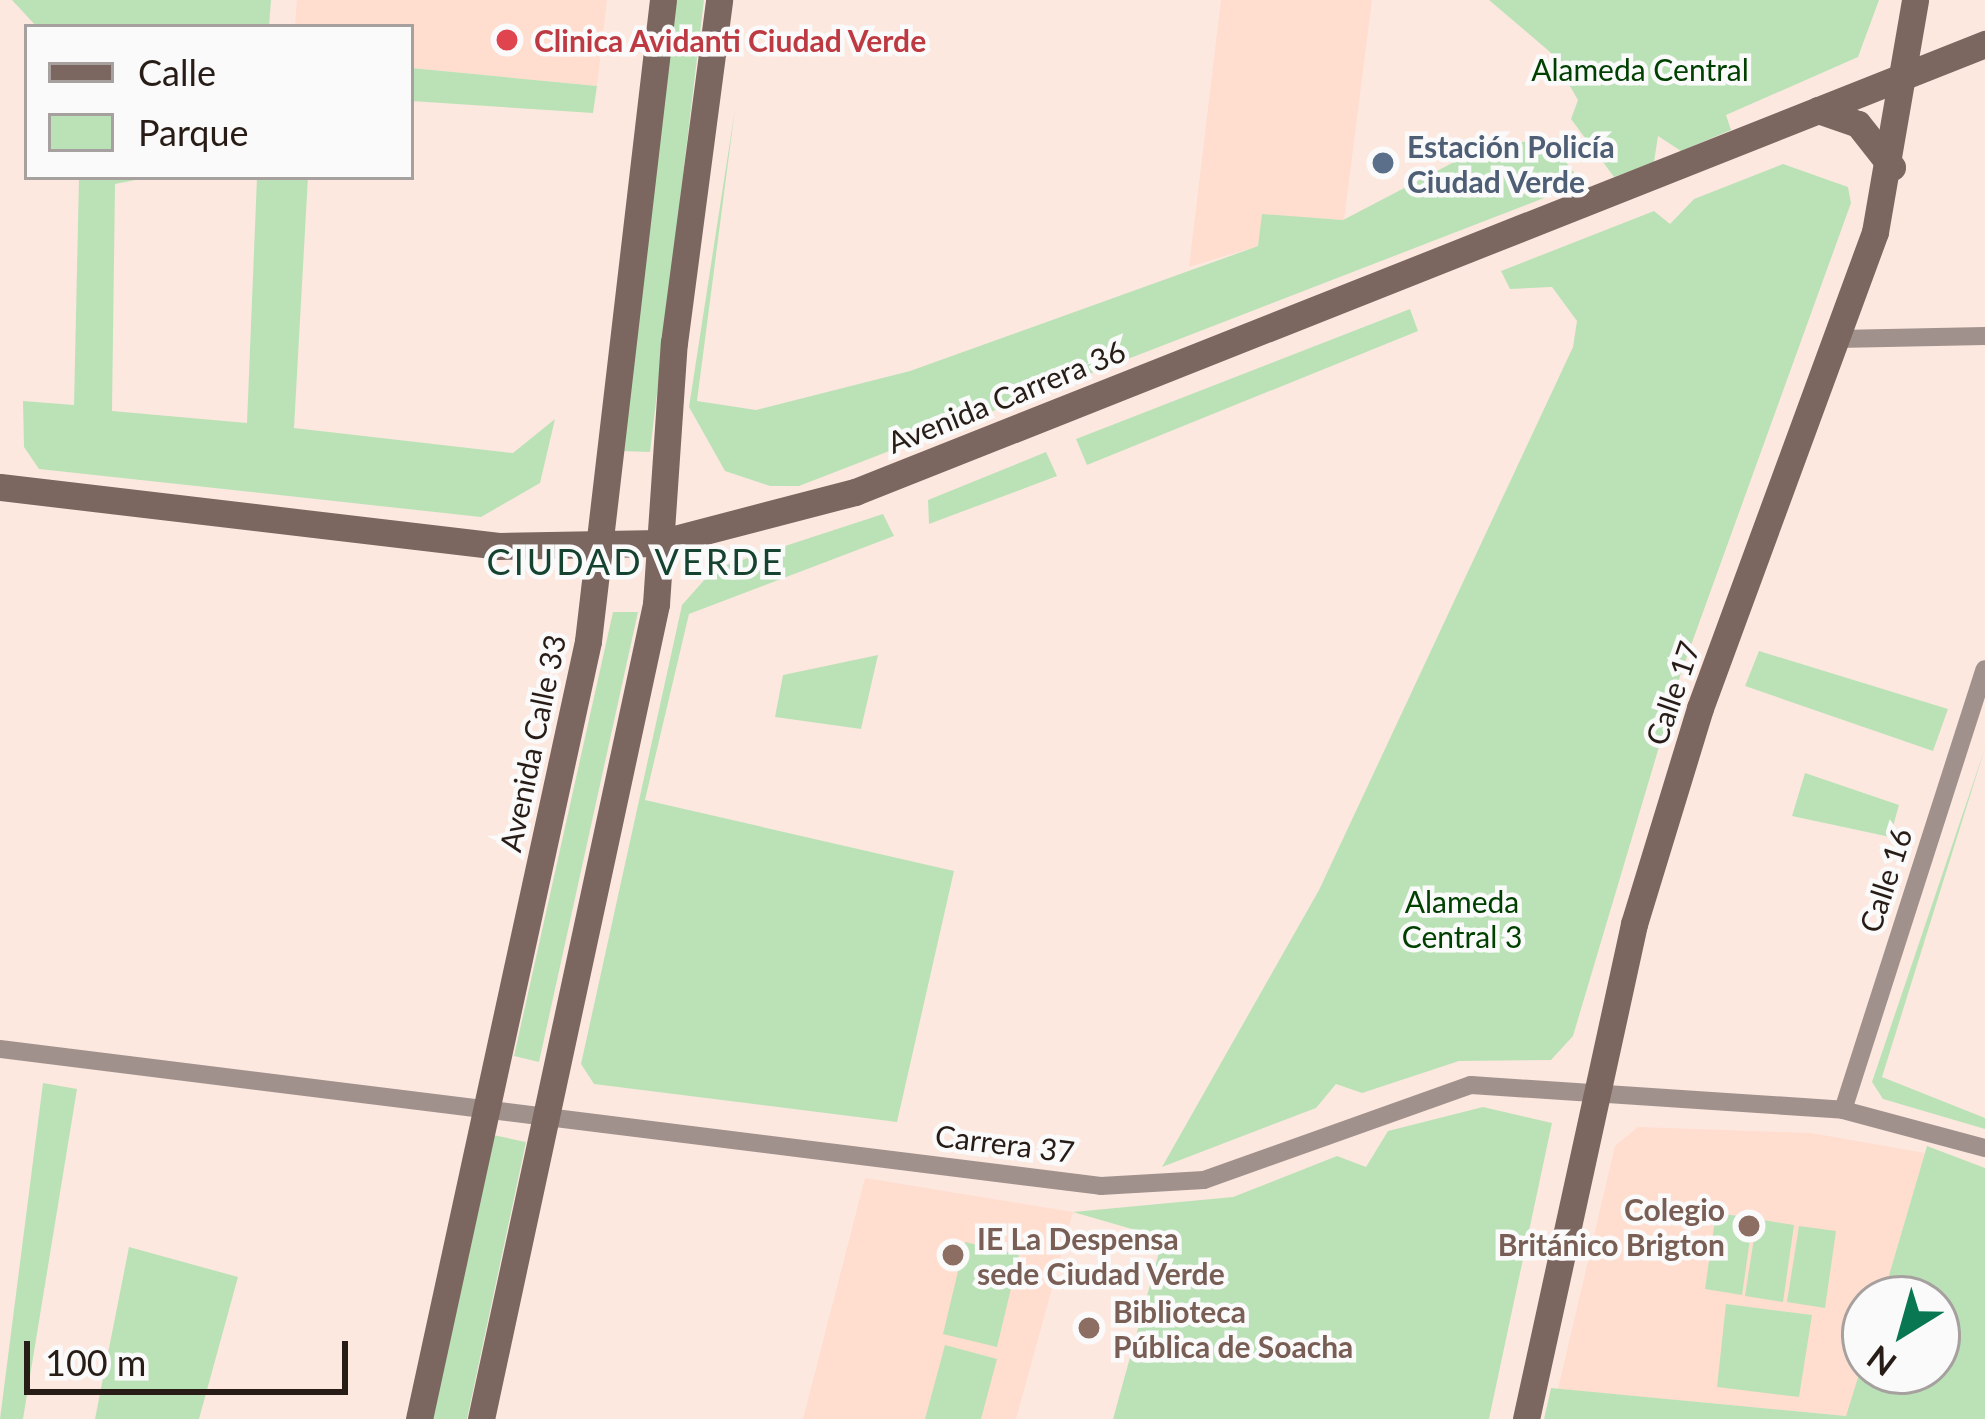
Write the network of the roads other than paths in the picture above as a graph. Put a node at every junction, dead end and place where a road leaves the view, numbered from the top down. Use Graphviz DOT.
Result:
graph roads {
  1 [pos="663,0"];
  2 [pos="719,0"];
  3 [pos="1915,0"];
  4 [pos="1985,44"];
  5 [pos="1905,76"];
  6 [pos="1819,110"];
  7 [pos="1892,167"];
  8 [pos="1985,336"];
  9 [pos="1838,339"];
  10 [pos="0,487"];
  11 [pos="659,543"];
  12 [pos="601,547"];
  13 [pos="1985,669"];
  14 [pos="0,1049"];
  15 [pos="1594,1093"];
  16 [pos="486,1108"];
  17 [pos="1844,1110"];
  18 [pos="544,1115"];
  19 [pos="1985,1148"];
  20 [pos="419,1419"];
  21 [pos="481,1419"];
  22 [pos="1526,1419"];
  1 -- 12 [label="main road, Avenida Calle 33"];
  2 -- 11 [label="main road"];
  3 -- 5 [label="main road, Calle 17"];
  4 -- 5 [label="main road, Avenida Carrera 36"];
  5 -- 6 [label="main road, Avenida Carrera 36"];
  5 -- 7 [label="main road, Calle 17"];
  6 -- 7 [label="main road"];
  6 -- 11 [label="main road, Avenida Carrera 36"];
  7 -- 9 [label="main road, Calle 17"];
  8 -- 9 [label="street"];
  9 -- 15 [label="main road, Calle 17"];
  10 -- 12 [label="main road, Avenida Carrera 36"];
  11 -- 12 [label="main road, Avenida Carrera 36"];
  11 -- 18 [label="main road"];
  12 -- 16 [label="main road, Avenida Calle 33"];
  13 -- 17 [label="street, Calle 16"];
  14 -- 16 [label="street, Carrera 37"];
  15 -- 17 [label="street, Carrera 37"];
  15 -- 18 [label="street, Carrera 37"];
  15 -- 22 [label="main road, Calle 17"];
  16 -- 18 [label="street, Carrera 37"];
  16 -- 20 [label="main road, Avenida Calle 33"];
  17 -- 19 [label="street, Carrera 37"];
  18 -- 21 [label="main road"];
}
